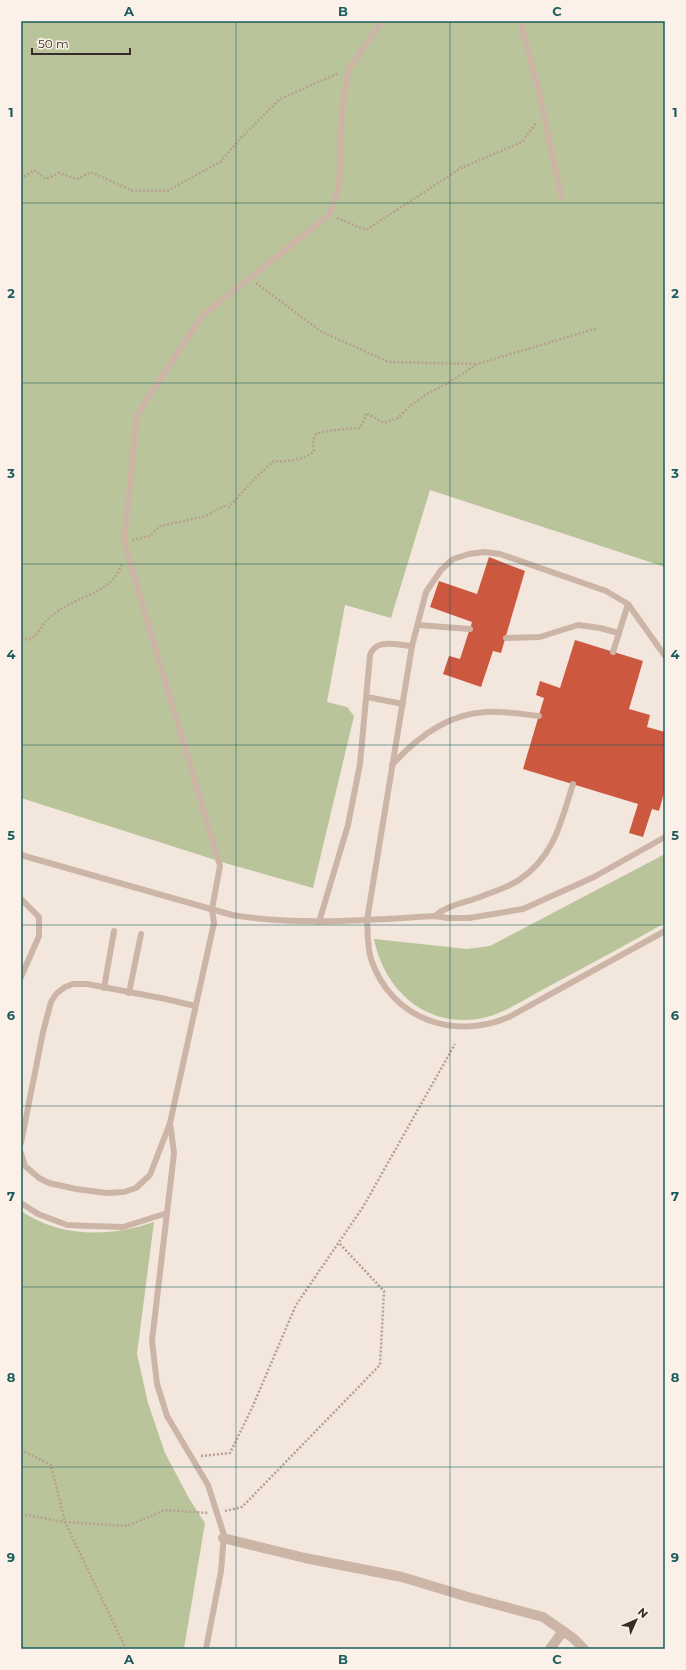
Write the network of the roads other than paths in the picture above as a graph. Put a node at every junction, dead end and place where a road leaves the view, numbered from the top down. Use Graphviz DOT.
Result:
graph roads {
  1 [pos="382,21"];
  2 [pos="520,21"];
  3 [pos="561,196"];
  4 [pos="628,604"];
  5 [pos="418,625"];
  6 [pos="470,630"];
  7 [pos="619,633"];
  8 [pos="506,638"];
  9 [pos="412,646"];
  10 [pos="613,652"];
  11 [pos="665,656"];
  12 [pos="367,697"];
  13 [pos="403,704"];
  14 [pos="539,716"];
  15 [pos="391,767"];
  16 [pos="572,784"];
  17 [pos="665,836"];
  18 [pos="22,856"];
  19 [pos="21,899"];
  20 [pos="212,909"];
  21 [pos="435,916"];
  22 [pos="367,920"];
  23 [pos="319,922"];
  24 [pos="114,931"];
  25 [pos="665,931"];
  26 [pos="141,934"];
  27 [pos="21,978"];
  28 [pos="104,988"];
  29 [pos="129,993"];
  30 [pos="195,1006"];
  31 [pos="170,1123"];
  32 [pos="21,1143"];
  33 [pos="21,1153"];
  34 [pos="21,1203"];
  35 [pos="167,1213"];
  36 [pos="223,1538"];
  37 [pos="563,1631"];
  38 [pos="206,1649"];
  39 [pos="550,1649"];
  40 [pos="584,1649"];
  1 -- 20 [label="lane"];
  2 -- 3 [label="lane"];
  4 -- 5 [label="lane"];
  4 -- 7 [label="lane"];
  4 -- 11 [label="lane"];
  5 -- 6 [label="lane"];
  5 -- 9 [label="lane"];
  7 -- 8 [label="lane"];
  7 -- 10 [label="lane"];
  9 -- 12 [label="lane"];
  9 -- 13 [label="lane"];
  12 -- 13 [label="lane"];
  12 -- 23 [label="lane"];
  13 -- 15 [label="lane"];
  14 -- 15 [label="lane"];
  15 -- 22 [label="lane"];
  16 -- 21 [label="lane"];
  17 -- 21 [label="lane"];
  18 -- 20 [label="lane"];
  19 -- 27 [label="lane"];
  20 -- 23 [label="lane"];
  20 -- 30 [label="lane"];
  21 -- 22 [label="lane"];
  22 -- 23 [label="lane"];
  22 -- 25 [label="lane"];
  24 -- 28 [label="lane"];
  26 -- 29 [label="lane"];
  28 -- 29 [label="lane"];
  28 -- 32 [label="lane"];
  29 -- 30 [label="lane"];
  30 -- 31 [label="lane"];
  31 -- 33 [label="lane"];
  31 -- 35 [label="lane"];
  34 -- 35 [label="lane"];
  35 -- 36 [label="lane"];
  36 -- 37 [label="street"];
  36 -- 38 [label="lane"];
  37 -- 39 [label="street"];
  37 -- 40 [label="street"];
}
